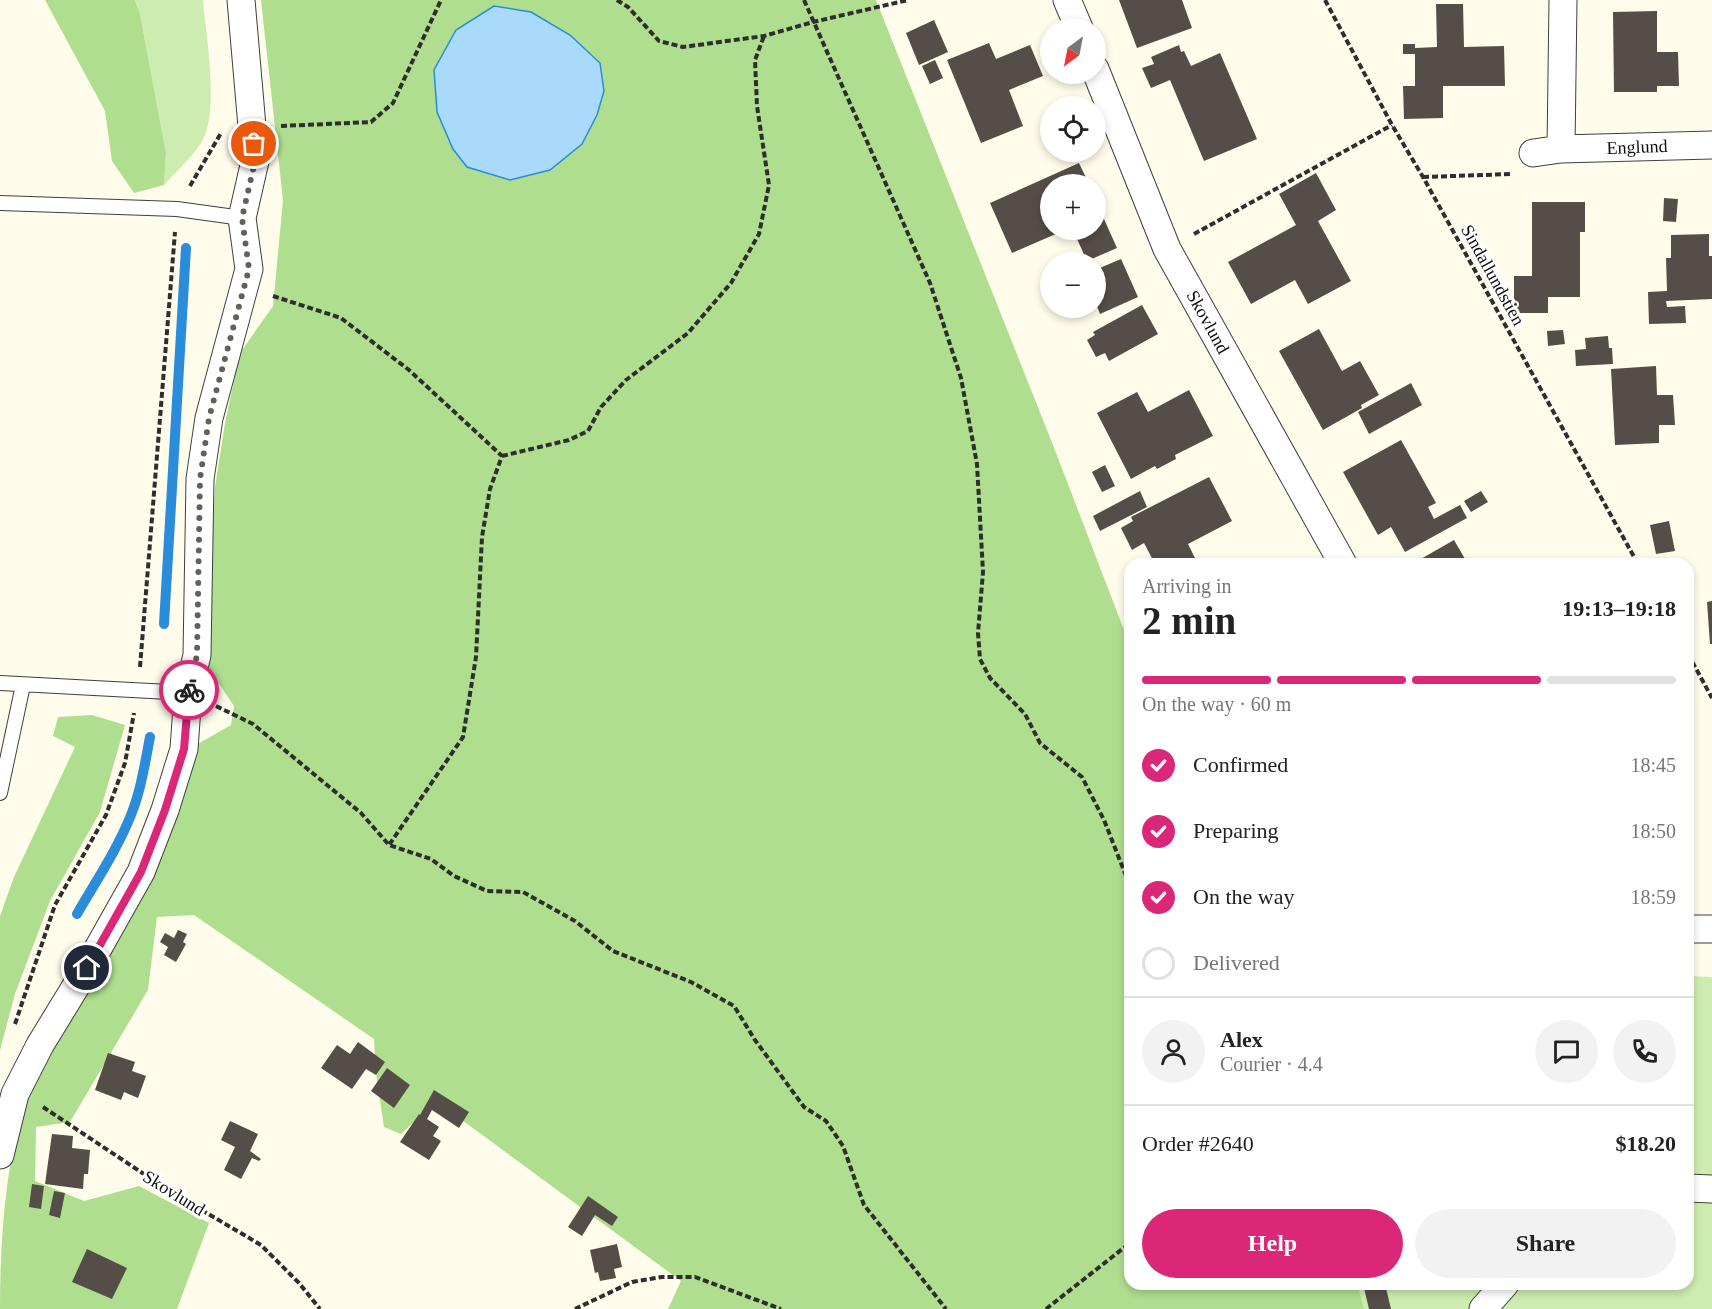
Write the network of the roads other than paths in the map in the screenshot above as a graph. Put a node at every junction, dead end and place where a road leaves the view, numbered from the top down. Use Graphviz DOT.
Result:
graph roads {
  1 [pos="241,0"];
  2 [pos="1067,0"];
  3 [pos="1563,0"];
  4 [pos="1075,18"];
  5 [pos="1101,84"];
  6 [pos="1712,145"];
  7 [pos="1561,150"];
  8 [pos="1533,153"];
  9 [pos="0,203"];
  10 [pos="242,218"];
  11 [pos="1340,558"];
  12 [pos="0,683"];
  13 [pos="23,685"];
  14 [pos="188,693"];
  15 [pos="0,793"];
  16 [pos="1712,928"];
  17 [pos="1694,929"];
  18 [pos="0,1155"];
  19 [pos="1694,1188"];
  20 [pos="1712,1189"];
  21 [pos="1500,1290"];
  22 [pos="1483,1309"];
  1 -- 10 [label="street"];
  2 -- 4 [label="street"];
  3 -- 7 [label="street"];
  5 -- 11 [label="street, Skovlund"];
  6 -- 7 [label="street, Englund"];
  7 -- 8 [label="street, Englund"];
  9 -- 10 [label="lane"];
  10 -- 14 [label="street"];
  12 -- 13 [label="lane"];
  13 -- 14 [label="lane"];
  13 -- 15 [label="lane"];
  14 -- 18 [label="street"];
  16 -- 17 [label="street"];
  19 -- 20 [label="street"];
  21 -- 22 [label="street"];
}
